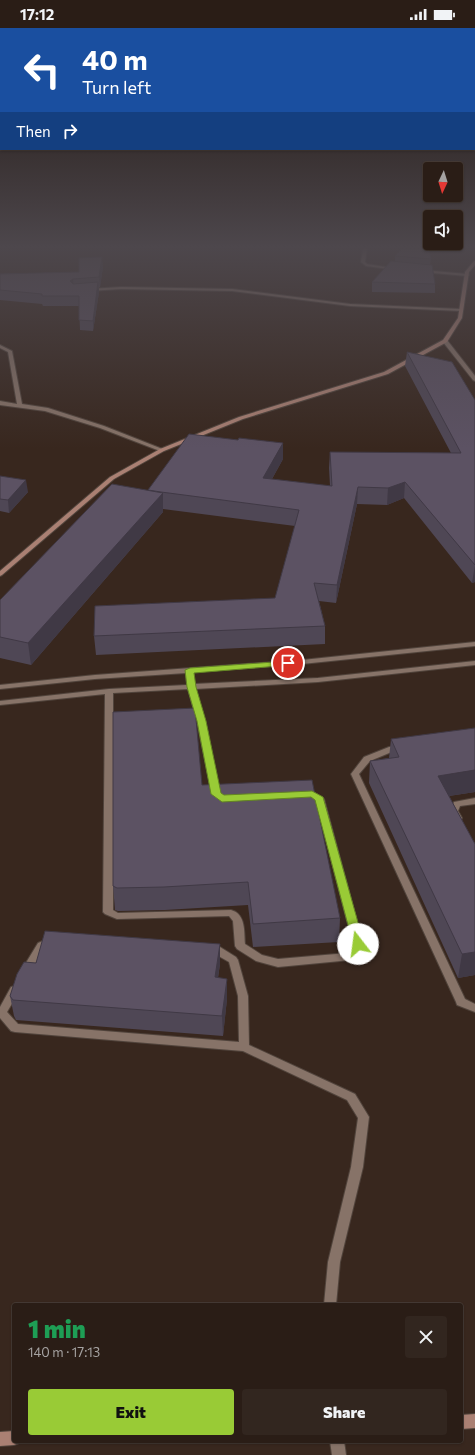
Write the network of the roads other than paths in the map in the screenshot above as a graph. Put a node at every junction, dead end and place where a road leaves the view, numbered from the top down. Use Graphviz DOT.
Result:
graph roads {
  1 [pos="460,316"];
  2 [pos="445,341"];
  3 [pos="0,346"];
  4 [pos="475,379"];
  5 [pos="0,403"];
  6 [pos="20,406"];
  7 [pos="162,450"];
  8 [pos="0,574"];
  9 [pos="475,644"];
  10 [pos="475,663"];
  11 [pos="190,670"];
  12 [pos="0,687"];
  13 [pos="191,687"];
  14 [pos="110,691"];
  15 [pos="0,703"];
  16 [pos="408,747"];
  17 [pos="297,795"];
  18 [pos="222,799"];
  19 [pos="475,801"];
  20 [pos="464,828"];
  21 [pos="61,941"];
  22 [pos="202,949"];
  23 [pos="475,1008"];
  24 [pos="244,1046"];
  25 [pos="330,1303"];
  26 [pos="475,1421"];
  27 [pos="463,1422"];
  28 [pos="12,1438"];
  29 [pos="0,1439"];
  30 [pos="337,1443"];
  31 [pos="339,1455"];
  1 -- 2 [label="street"];
  2 -- 4 [label="street"];
  2 -- 7 [label="street"];
  3 -- 6 [label="street"];
  5 -- 6 [label="street"];
  6 -- 7 [label="street"];
  7 -- 8 [label="street"];
  9 -- 11 [label="street"];
  10 -- 13 [label="street"];
  11 -- 12 [label="street"];
  11 -- 13 [label="street"];
  13 -- 14 [label="street"];
  13 -- 18 [label="street"];
  14 -- 15 [label="street"];
  14 -- 17 [label="street"];
  16 -- 23 [label="street"];
  19 -- 20 [label="street"];
  21 -- 24 [label="street"];
  22 -- 24 [label="street"];
  24 -- 25 [label="street"];
  26 -- 27 [label="street"];
  28 -- 29 [label="street"];
  30 -- 31 [label="street"];
}
